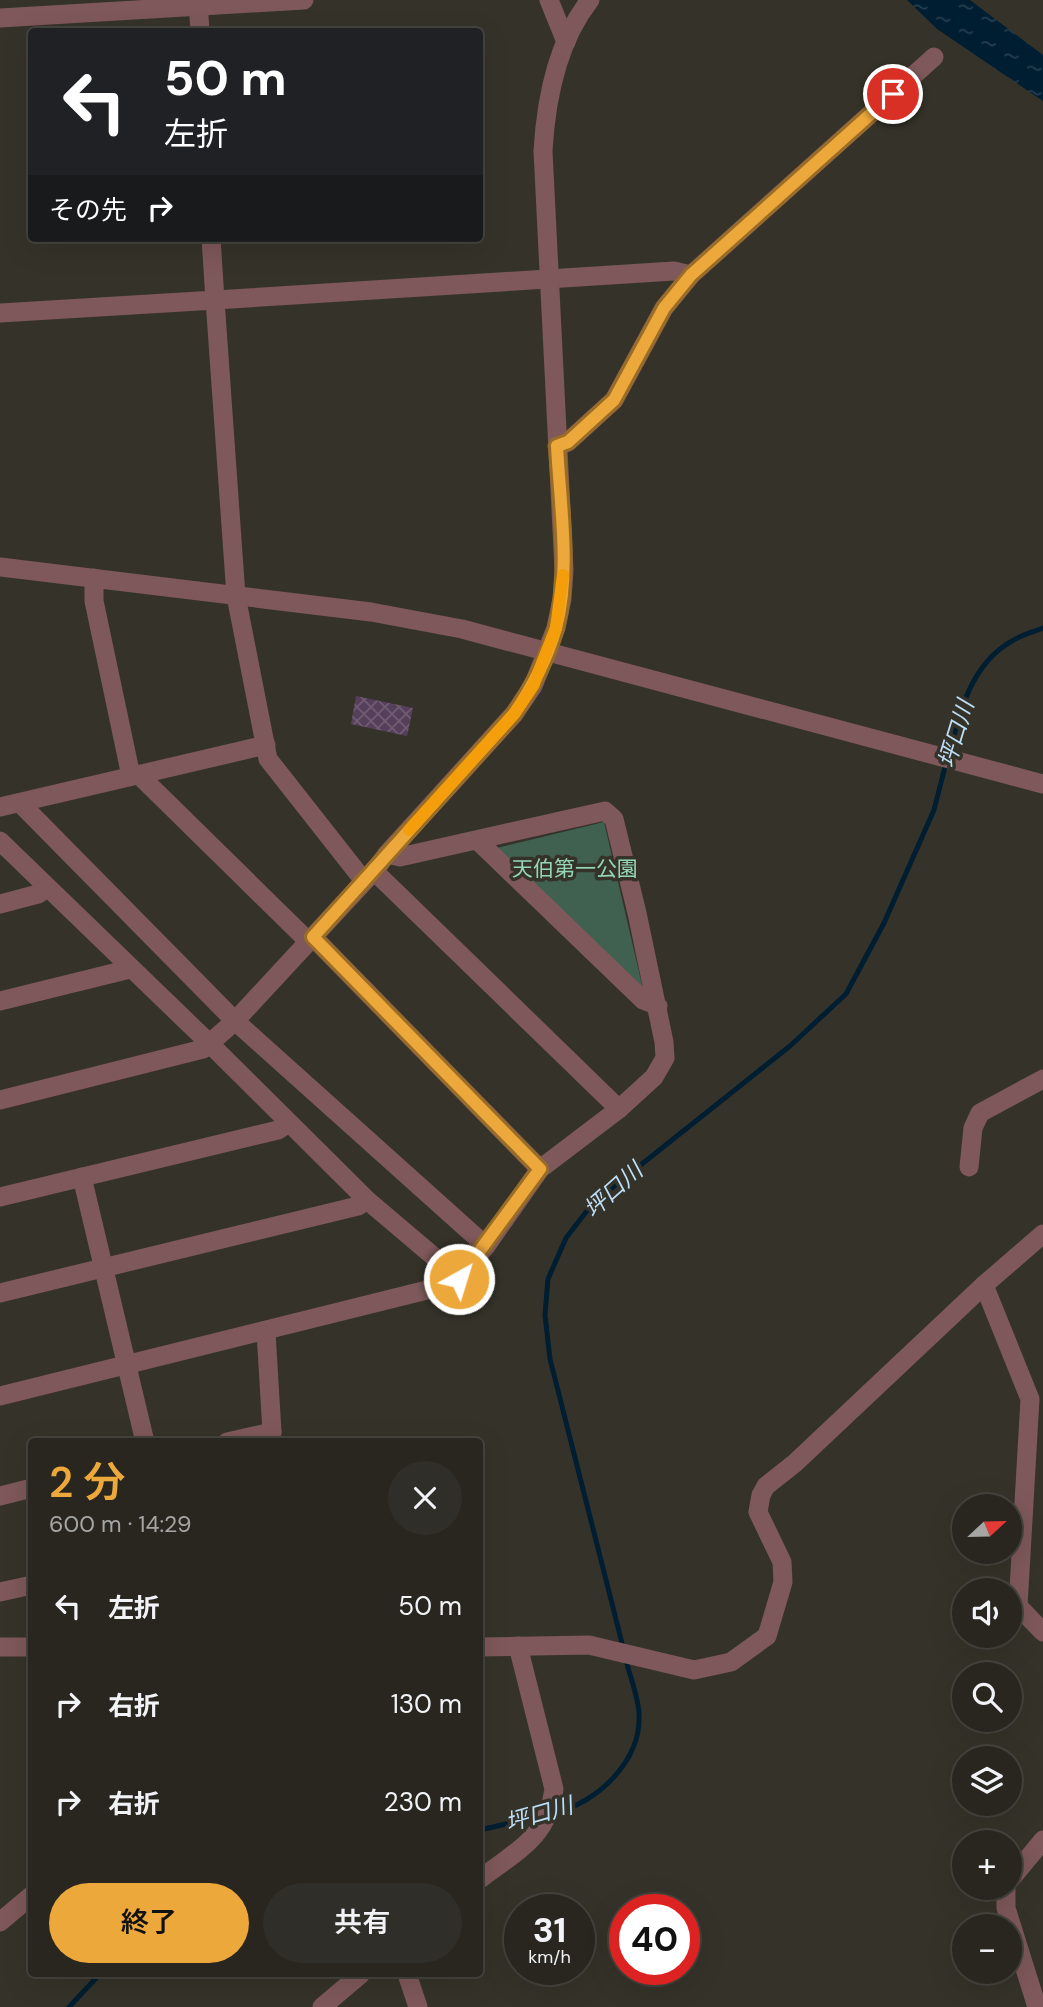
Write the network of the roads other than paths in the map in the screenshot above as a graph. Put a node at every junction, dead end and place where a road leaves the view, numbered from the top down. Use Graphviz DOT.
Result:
graph roads {
  1 [pos="304,0"];
  2 [pos="550,0"];
  3 [pos="590,0"];
  4 [pos="199,3"];
  5 [pos="0,18"];
  6 [pos="200,28"];
  7 [pos="566,42"];
  8 [pos="934,57"];
  9 [pos="211,242"];
  10 [pos="691,275"];
  11 [pos="550,279"];
  12 [pos="215,300"];
  13 [pos="0,313"];
  14 [pos="557,446"];
  15 [pos="0,567"];
  16 [pos="94,578"];
  17 [pos="236,596"];
  18 [pos="548,652"];
  19 [pos="266,745"];
  20 [pos="135,775"];
  21 [pos="1043,784"];
  22 [pos="20,803"];
  23 [pos="0,807"];
  24 [pos="0,841"];
  25 [pos="478,841"];
  26 [pos="387,854"];
  27 [pos="369,876"];
  28 [pos="47,888"];
  29 [pos="0,904"];
  30 [pos="311,939"];
  31 [pos="130,969"];
  32 [pos="0,1001"];
  33 [pos="658,1006"];
  34 [pos="235,1021"];
  35 [pos="209,1043"];
  36 [pos="1043,1079"];
  37 [pos="0,1100"];
  38 [pos="619,1109"];
  39 [pos="289,1123"];
  40 [pos="969,1167"];
  41 [pos="540,1169"];
  42 [pos="82,1177"];
  43 [pos="0,1197"];
  44 [pos="367,1200"];
  45 [pos="1043,1234"];
  46 [pos="485,1246"];
  47 [pos="104,1269"];
  48 [pos="459,1279"];
  49 [pos="984,1286"];
  50 [pos="0,1293"];
  51 [pos="265,1332"];
  52 [pos="127,1365"];
  53 [pos="0,1396"];
  54 [pos="270,1437"];
  55 [pos="144,1438"];
  56 [pos="28,1489"];
  57 [pos="0,1496"];
  58 [pos="28,1586"];
  59 [pos="0,1592"];
  60 [pos="1043,1632"];
  61 [pos="518,1646"];
  62 [pos="0,1647"];
  63 [pos="28,1647"];
  64 [pos="483,1647"];
  65 [pos="1043,1840"];
  66 [pos="1022,1865"];
  67 [pos="483,1877"];
  68 [pos="28,1898"];
  69 [pos="1006,1900"];
  70 [pos="0,1922"];
  71 [pos="357,1977"];
  72 [pos="408,1977"];
  73 [pos="322,2007"];
  74 [pos="418,2007"];
  75 [pos="1037,2007"];
  1 -- 4 [label="street"];
  2 -- 7 [label="street"];
  3 -- 7 [label="street"];
  4 -- 5 [label="street"];
  4 -- 6 [label="street"];
  7 -- 11 [label="street"];
  8 -- 10 [label="street"];
  9 -- 12 [label="street"];
  10 -- 11 [label="street"];
  10 -- 14 [label="street"];
  11 -- 12 [label="street"];
  11 -- 14 [label="street"];
  12 -- 13 [label="street"];
  12 -- 17 [label="street"];
  14 -- 18 [label="street"];
  15 -- 16 [label="street"];
  16 -- 17 [label="street"];
  16 -- 20 [label="street"];
  17 -- 18 [label="street"];
  17 -- 19 [label="street"];
  18 -- 21 [label="street"];
  18 -- 26 [label="street"];
  19 -- 20 [label="street"];
  19 -- 27 [label="street"];
  20 -- 22 [label="street"];
  20 -- 30 [label="street"];
  22 -- 23 [label="street"];
  22 -- 34 [label="street"];
  24 -- 28 [label="street"];
  25 -- 26 [label="street"];
  25 -- 33 [label="street"];
  25 -- 33 [label="street"];
  26 -- 27 [label="street"];
  27 -- 30 [label="street"];
  27 -- 38 [label="street"];
  28 -- 29 [label="street"];
  28 -- 31 [label="street"];
  30 -- 34 [label="street"];
  30 -- 41 [label="street"];
  31 -- 32 [label="street"];
  31 -- 35 [label="street"];
  33 -- 38 [label="street"];
  34 -- 35 [label="street"];
  34 -- 46 [label="street"];
  35 -- 37 [label="street"];
  35 -- 39 [label="street"];
  36 -- 40 [label="street"];
  38 -- 41 [label="street"];
  39 -- 42 [label="street"];
  39 -- 44 [label="street"];
  41 -- 46 [label="street"];
  42 -- 43 [label="street"];
  42 -- 47 [label="street"];
  44 -- 47 [label="street"];
  44 -- 48 [label="street"];
  45 -- 49 [label="street"];
  46 -- 48 [label="street"];
  47 -- 50 [label="street"];
  47 -- 52 [label="street"];
  48 -- 51 [label="street"];
  49 -- 60 [label="street"];
  49 -- 61 [label="street"];
  51 -- 52 [label="street"];
  51 -- 54 [label="street"];
  52 -- 53 [label="street"];
  52 -- 55 [label="street"];
  56 -- 57 [label="street"];
  58 -- 59 [label="street"];
  61 -- 64 [label="street"];
  61 -- 67 [label="street"];
  62 -- 63 [label="street"];
  65 -- 66 [label="street"];
  68 -- 70 [label="street"];
  69 -- 75 [label="street"];
  71 -- 73 [label="street"];
  72 -- 74 [label="street"];
}
